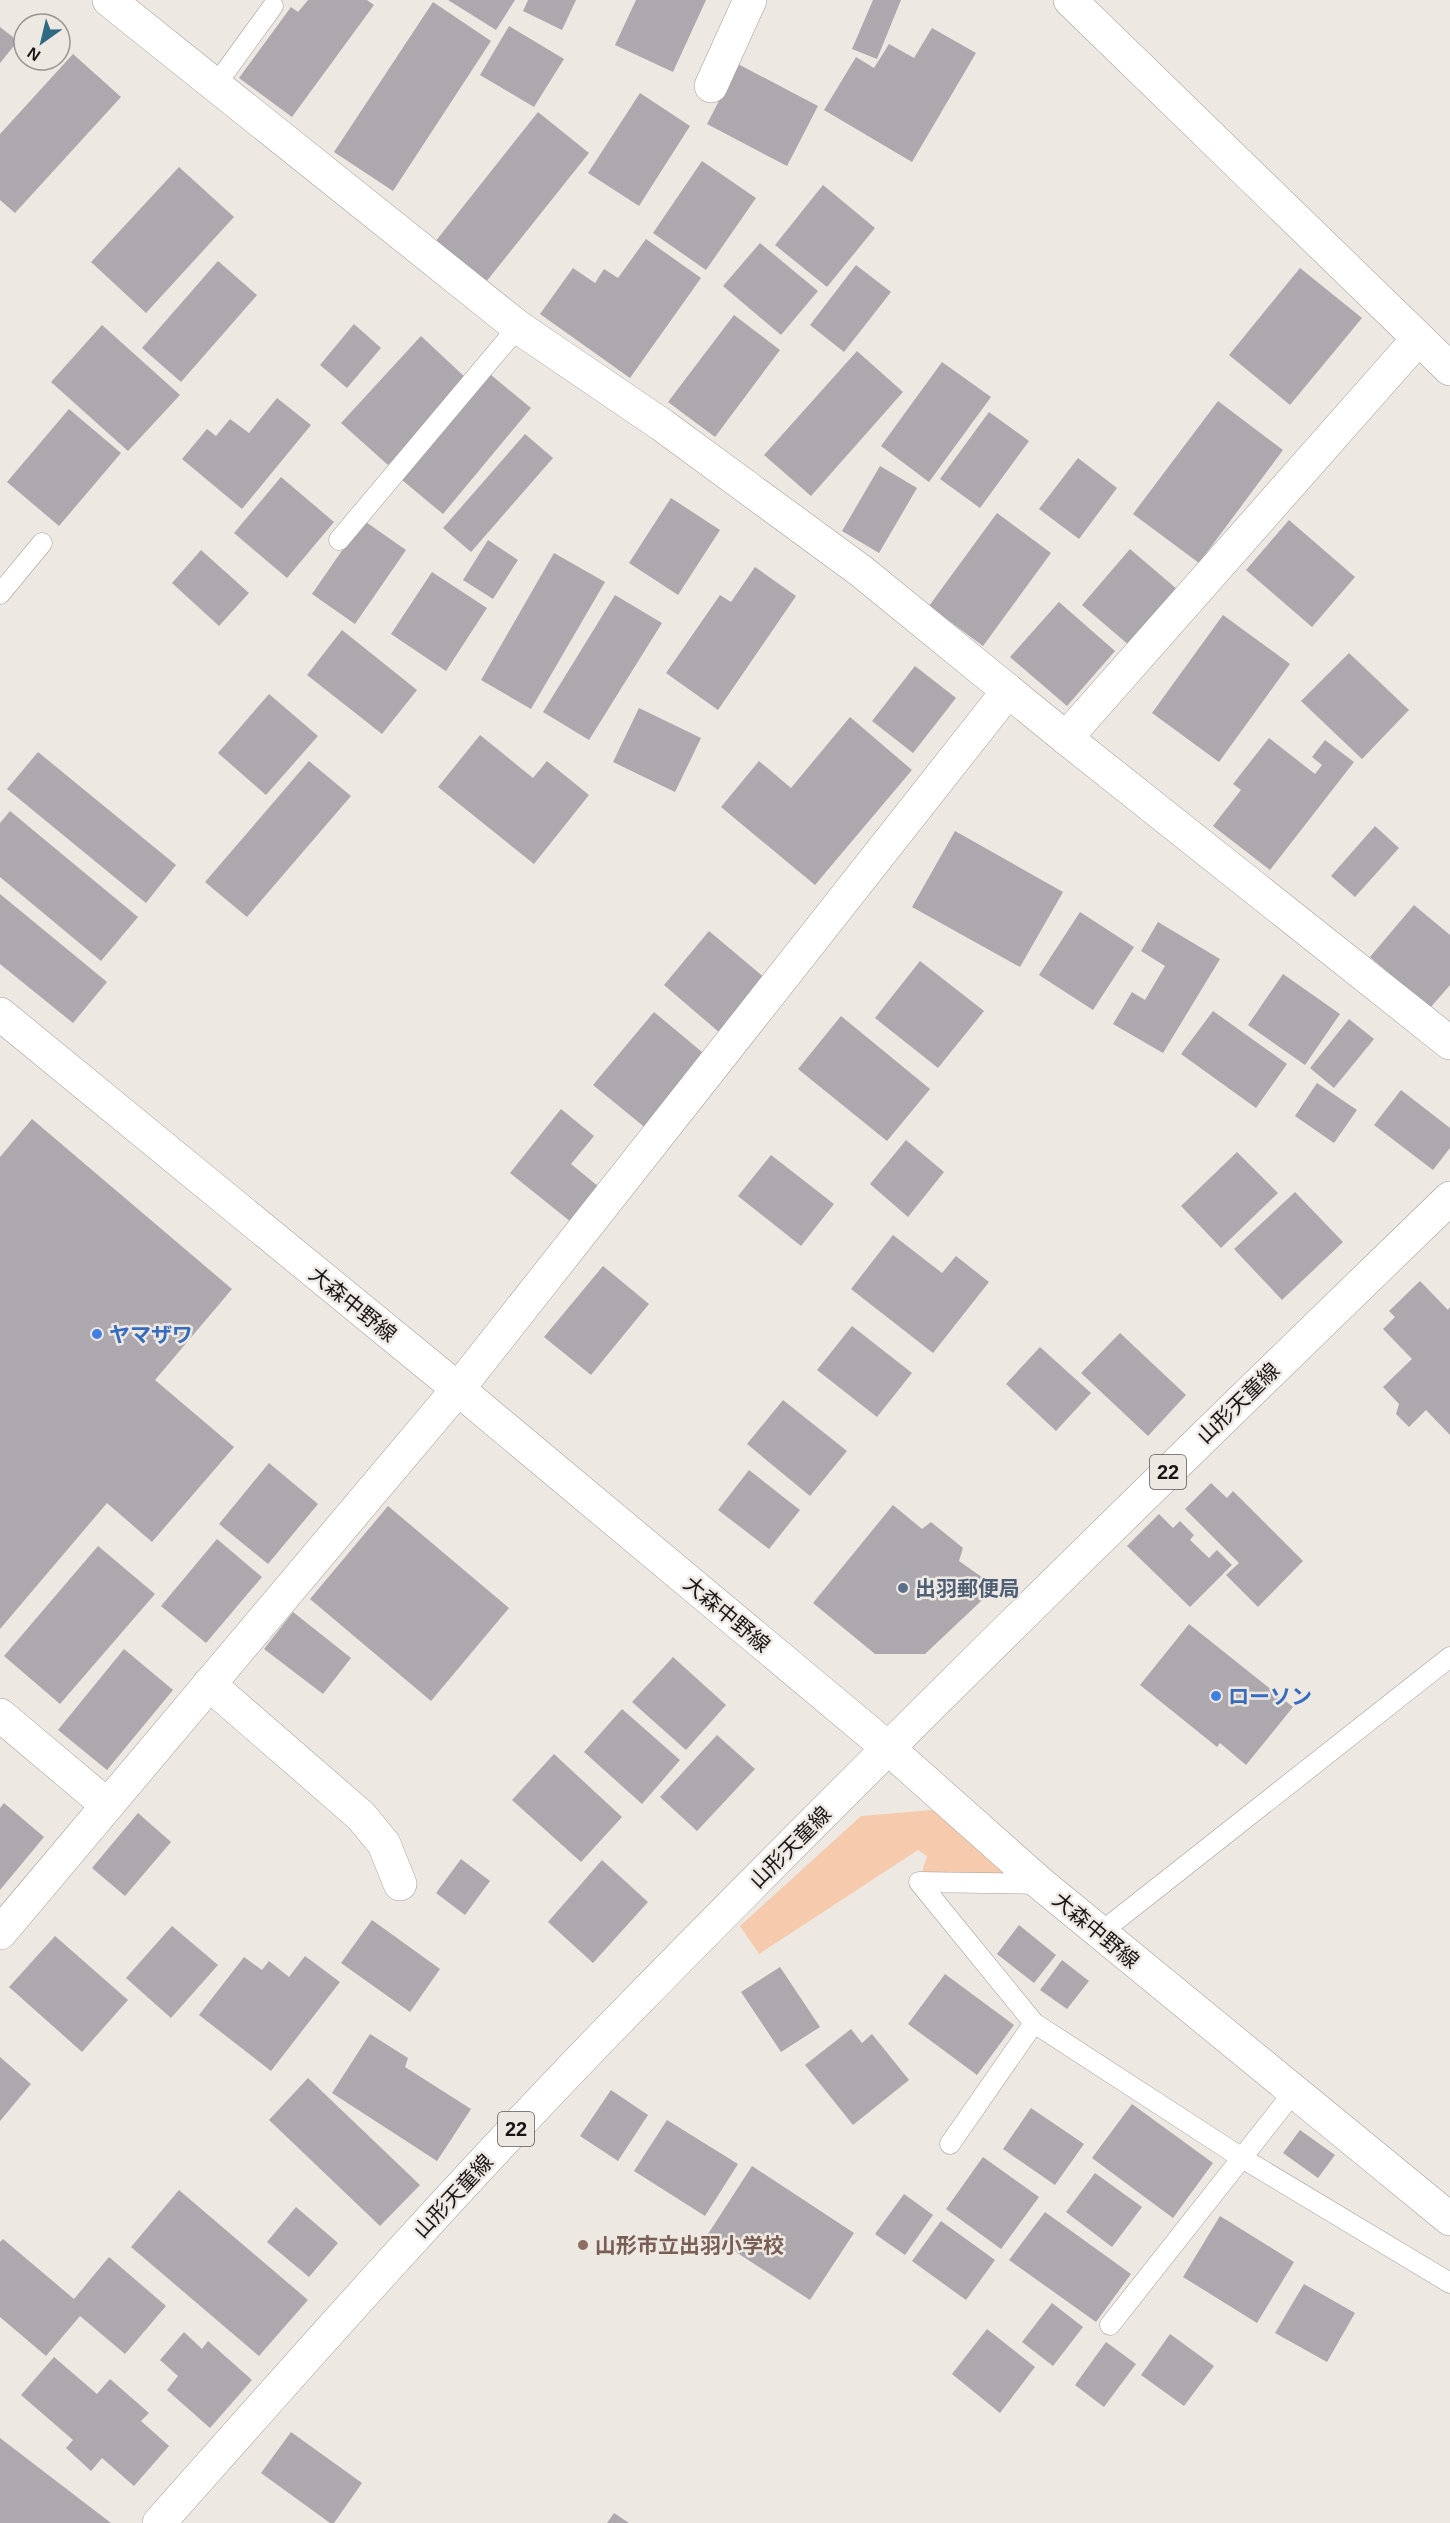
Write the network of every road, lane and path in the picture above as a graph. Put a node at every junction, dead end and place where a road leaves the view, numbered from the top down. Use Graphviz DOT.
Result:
graph roads {
  1 [pos="109,0"];
  2 [pos="750,0"];
  3 [pos="1070,0"];
  4 [pos="273,6"];
  5 [pos="215,86"];
  6 [pos="711,86"];
  7 [pos="518,327"];
  8 [pos="1418,339"];
  9 [pos="1450,369"];
  10 [pos="339,540"];
  11 [pos="42,543"];
  12 [pos="0,594"];
  13 [pos="1008,691"];
  14 [pos="1065,738"];
  15 [pos="0,1014"];
  16 [pos="1450,1043"];
  17 [pos="1450,1198"];
  18 [pos="458,1389"];
  19 [pos="1450,1657"];
  20 [pos="209,1684"];
  21 [pos="0,1715"];
  22 [pos="888,1748"];
  23 [pos="107,1805"];
  24 [pos="400,1884"];
  25 [pos="1041,1884"];
  26 [pos="0,1933"];
  27 [pos="1100,1933"];
  28 [pos="1034,2022"];
  29 [pos="1293,2092"];
  30 [pos="950,2144"];
  31 [pos="1242,2158"];
  32 [pos="1450,2219"];
  33 [pos="1450,2283"];
  34 [pos="1110,2325"];
  35 [pos="159,2523"];
  1 -- 5 [label="street"];
  2 -- 6 [label="street"];
  3 -- 8 [label="street"];
  4 -- 5 [label="lane"];
  5 -- 7 [label="street"];
  7 -- 10 [label="lane"];
  7 -- 13 [label="street"];
  8 -- 9 [label="street"];
  8 -- 14 [label="street"];
  11 -- 12 [label="lane"];
  13 -- 14 [label="street"];
  13 -- 18 [label="street"];
  14 -- 16 [label="street"];
  15 -- 18 [label="street, 大森中野線"];
  17 -- 22 [label="street, 山形天童線 / 22"];
  18 -- 20 [label="street"];
  18 -- 22 [label="street, 大森中野線"];
  19 -- 27 [label="lane"];
  20 -- 23 [label="street"];
  20 -- 24 [label="street"];
  21 -- 23 [label="street"];
  22 -- 25 [label="street, 大森中野線"];
  22 -- 35 [label="street, 山形天童線 / 22"];
  23 -- 26 [label="street"];
  25 -- 27 [label="street, 大森中野線"];
  25 -- 28 [label="lane"];
  27 -- 29 [label="street, 大森中野線"];
  28 -- 30 [label="lane"];
  28 -- 31 [label="lane"];
  29 -- 31 [label="lane"];
  29 -- 32 [label="street, 大森中野線"];
  31 -- 33 [label="lane"];
  31 -- 34 [label="lane"];
}
